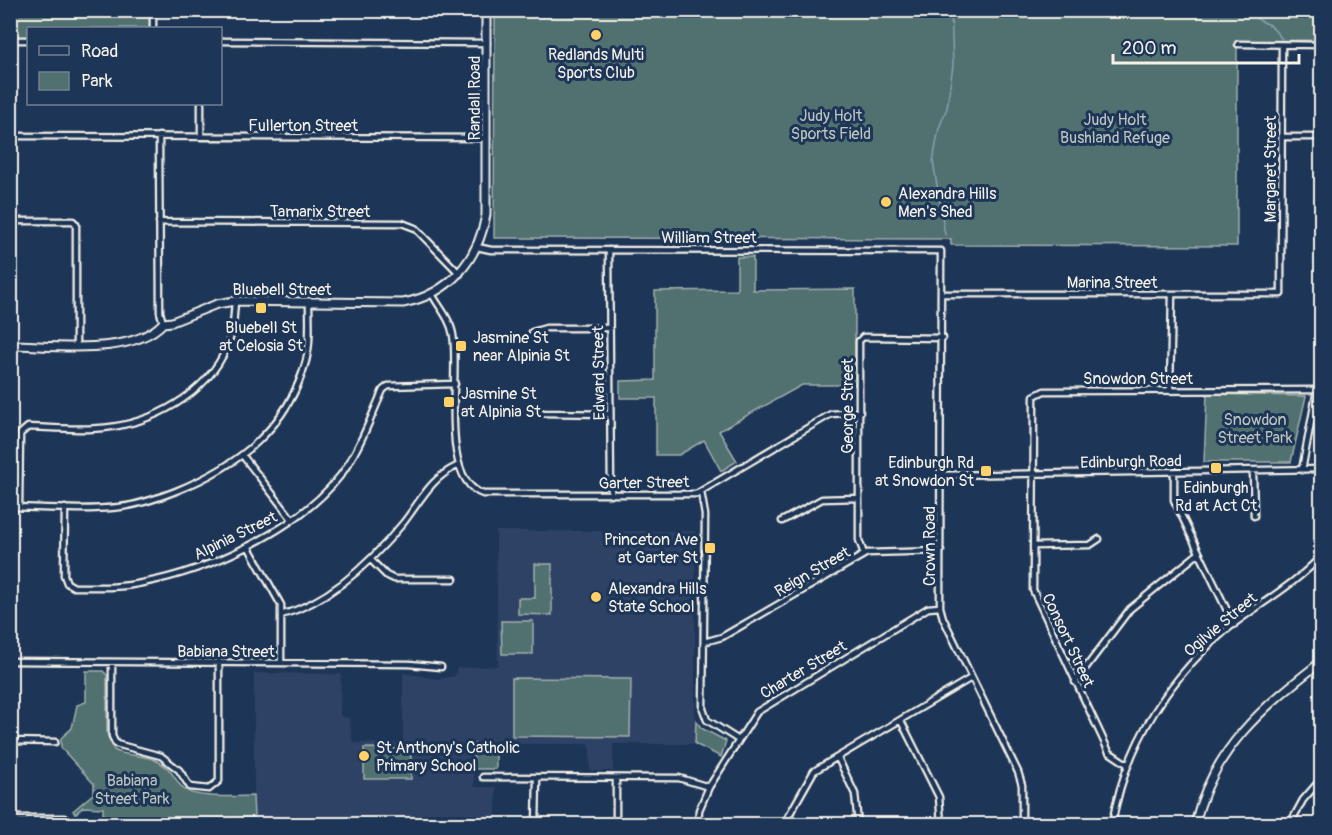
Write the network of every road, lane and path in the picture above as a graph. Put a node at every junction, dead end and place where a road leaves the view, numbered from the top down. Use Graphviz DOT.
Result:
graph roads {
  1 [pos="153,10"];
  2 [pos="486,10"];
  3 [pos="153,27"];
  4 [pos="10,40"];
  5 [pos="27,40"];
  6 [pos="222,41"];
  7 [pos="487,43"];
  8 [pos="1238,44"];
  9 [pos="1282,45"];
  10 [pos="1322,45"];
  11 [pos="201,105"];
  12 [pos="10,135"];
  13 [pos="159,136"];
  14 [pos="201,137"];
  15 [pos="1282,137"];
  16 [pos="1322,137"];
  17 [pos="487,138"];
  18 [pos="487,185"];
  19 [pos="10,221"];
  20 [pos="159,222"];
  21 [pos="477,247"];
  22 [pos="609,250"];
  23 [pos="941,250"];
  24 [pos="460,274"];
  25 [pos="432,294"];
  26 [pos="943,294"];
  27 [pos="1172,294"];
  28 [pos="1281,294"];
  29 [pos="235,301"];
  30 [pos="309,302"];
  31 [pos="163,323"];
  32 [pos="609,328"];
  33 [pos="532,332"];
  34 [pos="942,338"];
  35 [pos="10,345"];
  36 [pos="76,345"];
  37 [pos="455,384"];
  38 [pos="1170,390"];
  39 [pos="1319,390"];
  40 [pos="531,408"];
  41 [pos="860,412"];
  42 [pos="610,414"];
  43 [pos="243,456"];
  44 [pos="457,466"];
  45 [pos="1322,469"];
  46 [pos="1302,470"];
  47 [pos="1253,471"];
  48 [pos="1174,472"];
  49 [pos="1032,474"];
  50 [pos="941,475"];
  51 [pos="701,492"];
  52 [pos="611,495"];
  53 [pos="859,498"];
  54 [pos="10,507"];
  55 [pos="19,507"];
  56 [pos="65,508"];
  57 [pos="1254,516"];
  58 [pos="292,519"];
  59 [pos="782,521"];
  60 [pos="1099,539"];
  61 [pos="248,546"];
  62 [pos="1033,546"];
  63 [pos="941,551"];
  64 [pos="1199,553"];
  65 [pos="864,555"];
  66 [pos="1322,555"];
  67 [pos="371,560"];
  68 [pos="454,579"];
  69 [pos="940,607"];
  70 [pos="281,615"];
  71 [pos="1234,625"];
  72 [pos="704,642"];
  73 [pos="10,661"];
  74 [pos="1322,661"];
  75 [pos="219,662"];
  76 [pos="281,662"];
  77 [pos="112,663"];
  78 [pos="441,667"];
  79 [pos="972,678"];
  80 [pos="1075,682"];
  81 [pos="902,721"];
  82 [pos="737,739"];
  83 [pos="10,741"];
  84 [pos="55,742"];
  85 [pos="838,758"];
  86 [pos="1126,764"];
  87 [pos="483,777"];
  88 [pos="537,778"];
  89 [pos="616,778"];
  90 [pos="1322,778"];
  91 [pos="709,787"];
  92 [pos="10,818"];
  93 [pos="63,818"];
  94 [pos="183,825"];
  95 [pos="205,825"];
  96 [pos="536,825"];
  97 [pos="616,825"];
  98 [pos="698,825"];
  99 [pos="784,825"];
  100 [pos="858,825"];
  101 [pos="941,825"];
  102 [pos="1022,825"];
  103 [pos="1112,825"];
  104 [pos="1195,825"];
  105 [pos="1290,825"];
  1 -- 3 [label="street"];
  2 -- 7 [label="street, Randall Road"];
  4 -- 5 [label="street"];
  6 -- 7 [label="street"];
  7 -- 17 [label="street, Randall Road"];
  8 -- 9 [label="street"];
  9 -- 10 [label="street"];
  9 -- 15 [label="street, Margaret Street"];
  11 -- 14 [label="street"];
  12 -- 13 [label="street, Fullerton Street"];
  13 -- 14 [label="street, Fullerton Street"];
  13 -- 20 [label="street"];
  14 -- 17 [label="street, Fullerton Street"];
  15 -- 16 [label="street"];
  15 -- 28 [label="street, Margaret Street"];
  17 -- 18 [label="street, Randall Road"];
  18 -- 21 [label="street, Bluebell Street"];
  19 -- 36 [label="street"];
  20 -- 24 [label="street, Tamarix Street"];
  20 -- 31 [label="street"];
  21 -- 22 [label="street, William Street"];
  21 -- 24 [label="street, Bluebell Street"];
  22 -- 23 [label="street, William Street"];
  22 -- 32 [label="street, Edward Street"];
  23 -- 26 [label="street, Crown Road"];
  24 -- 25 [label="street, Bluebell Street"];
  25 -- 30 [label="street, Bluebell Street"];
  25 -- 37 [label="street"];
  26 -- 27 [label="street, Marina Street"];
  26 -- 34 [label="street, Crown Road"];
  27 -- 28 [label="street, Marina Street"];
  27 -- 38 [label="street"];
  29 -- 30 [label="street, Bluebell Street"];
  29 -- 31 [label="street, Bluebell Street"];
  29 -- 55 [label="street"];
  30 -- 43 [label="street"];
  31 -- 36 [label="street, Bluebell Street"];
  32 -- 33 [label="street"];
  32 -- 42 [label="street, Edward Street"];
  34 -- 41 [label="street, George Street"];
  34 -- 50 [label="street, Crown Road"];
  35 -- 36 [label="street, Bluebell Street"];
  37 -- 44 [label="street"];
  37 -- 58 [label="street, Alpinia Street"];
  38 -- 39 [label="street, Snowdon Street"];
  38 -- 49 [label="street, Snowdon Street"];
  39 -- 46 [label="street"];
  40 -- 42 [label="street"];
  41 -- 51 [label="street, Garter Street"];
  41 -- 53 [label="street, George Street"];
  42 -- 52 [label="street, Edward Street"];
  43 -- 56 [label="street"];
  43 -- 58 [label="street"];
  44 -- 52 [label="street, Garter Street"];
  44 -- 67 [label="street"];
  45 -- 46 [label="street, Edinburgh Road"];
  46 -- 47 [label="street, Edinburgh Road"];
  47 -- 48 [label="street, Edinburgh Road"];
  47 -- 57 [label="street"];
  48 -- 49 [label="street, Edinburgh Road"];
  48 -- 64 [label="street"];
  49 -- 50 [label="street, Edinburgh Road"];
  49 -- 62 [label="street, Consort Street"];
  50 -- 63 [label="street, Crown Road"];
  51 -- 52 [label="street, Garter Street"];
  51 -- 72 [label="street"];
  53 -- 59 [label="street"];
  53 -- 65 [label="street, George Street"];
  54 -- 55 [label="street"];
  55 -- 56 [label="street"];
  56 -- 61 [label="street, Alpinia Street"];
  58 -- 61 [label="street, Alpinia Street"];
  60 -- 62 [label="street"];
  61 -- 70 [label="street"];
  62 -- 80 [label="street, Consort Street"];
  63 -- 65 [label="street, Reign Street"];
  63 -- 69 [label="street, Crown Road"];
  64 -- 71 [label="street"];
  64 -- 80 [label="street"];
  65 -- 72 [label="street, Reign Street"];
  66 -- 71 [label="street, Ogilvie Street"];
  67 -- 68 [label="street"];
  67 -- 70 [label="street"];
  69 -- 79 [label="street, Crown Road"];
  69 -- 82 [label="street, Charter Street"];
  70 -- 76 [label="street"];
  71 -- 86 [label="street, Ogilvie Street"];
  72 -- 82 [label="street"];
  73 -- 77 [label="street, Babiana Street"];
  74 -- 104 [label="street"];
  75 -- 76 [label="street, Babiana Street"];
  75 -- 77 [label="street, Babiana Street"];
  75 -- 77 [label="street"];
  76 -- 78 [label="street, Babiana Street"];
  79 -- 81 [label="street"];
  79 -- 102 [label="street, Crown Road"];
  80 -- 86 [label="street, Consort Street"];
  81 -- 85 [label="street"];
  81 -- 101 [label="street"];
  82 -- 91 [label="street, Charter Street"];
  83 -- 84 [label="street"];
  85 -- 99 [label="street"];
  85 -- 100 [label="street"];
  86 -- 103 [label="street, Ogilvie Street"];
  87 -- 88 [label="street"];
  88 -- 89 [label="street"];
  88 -- 96 [label="street"];
  89 -- 91 [label="street"];
  89 -- 97 [label="street"];
  90 -- 105 [label="street"];
  91 -- 98 [label="street, Charter Street"];
  92 -- 93 [label="street"];
  94 -- 95 [label="street"];
}
